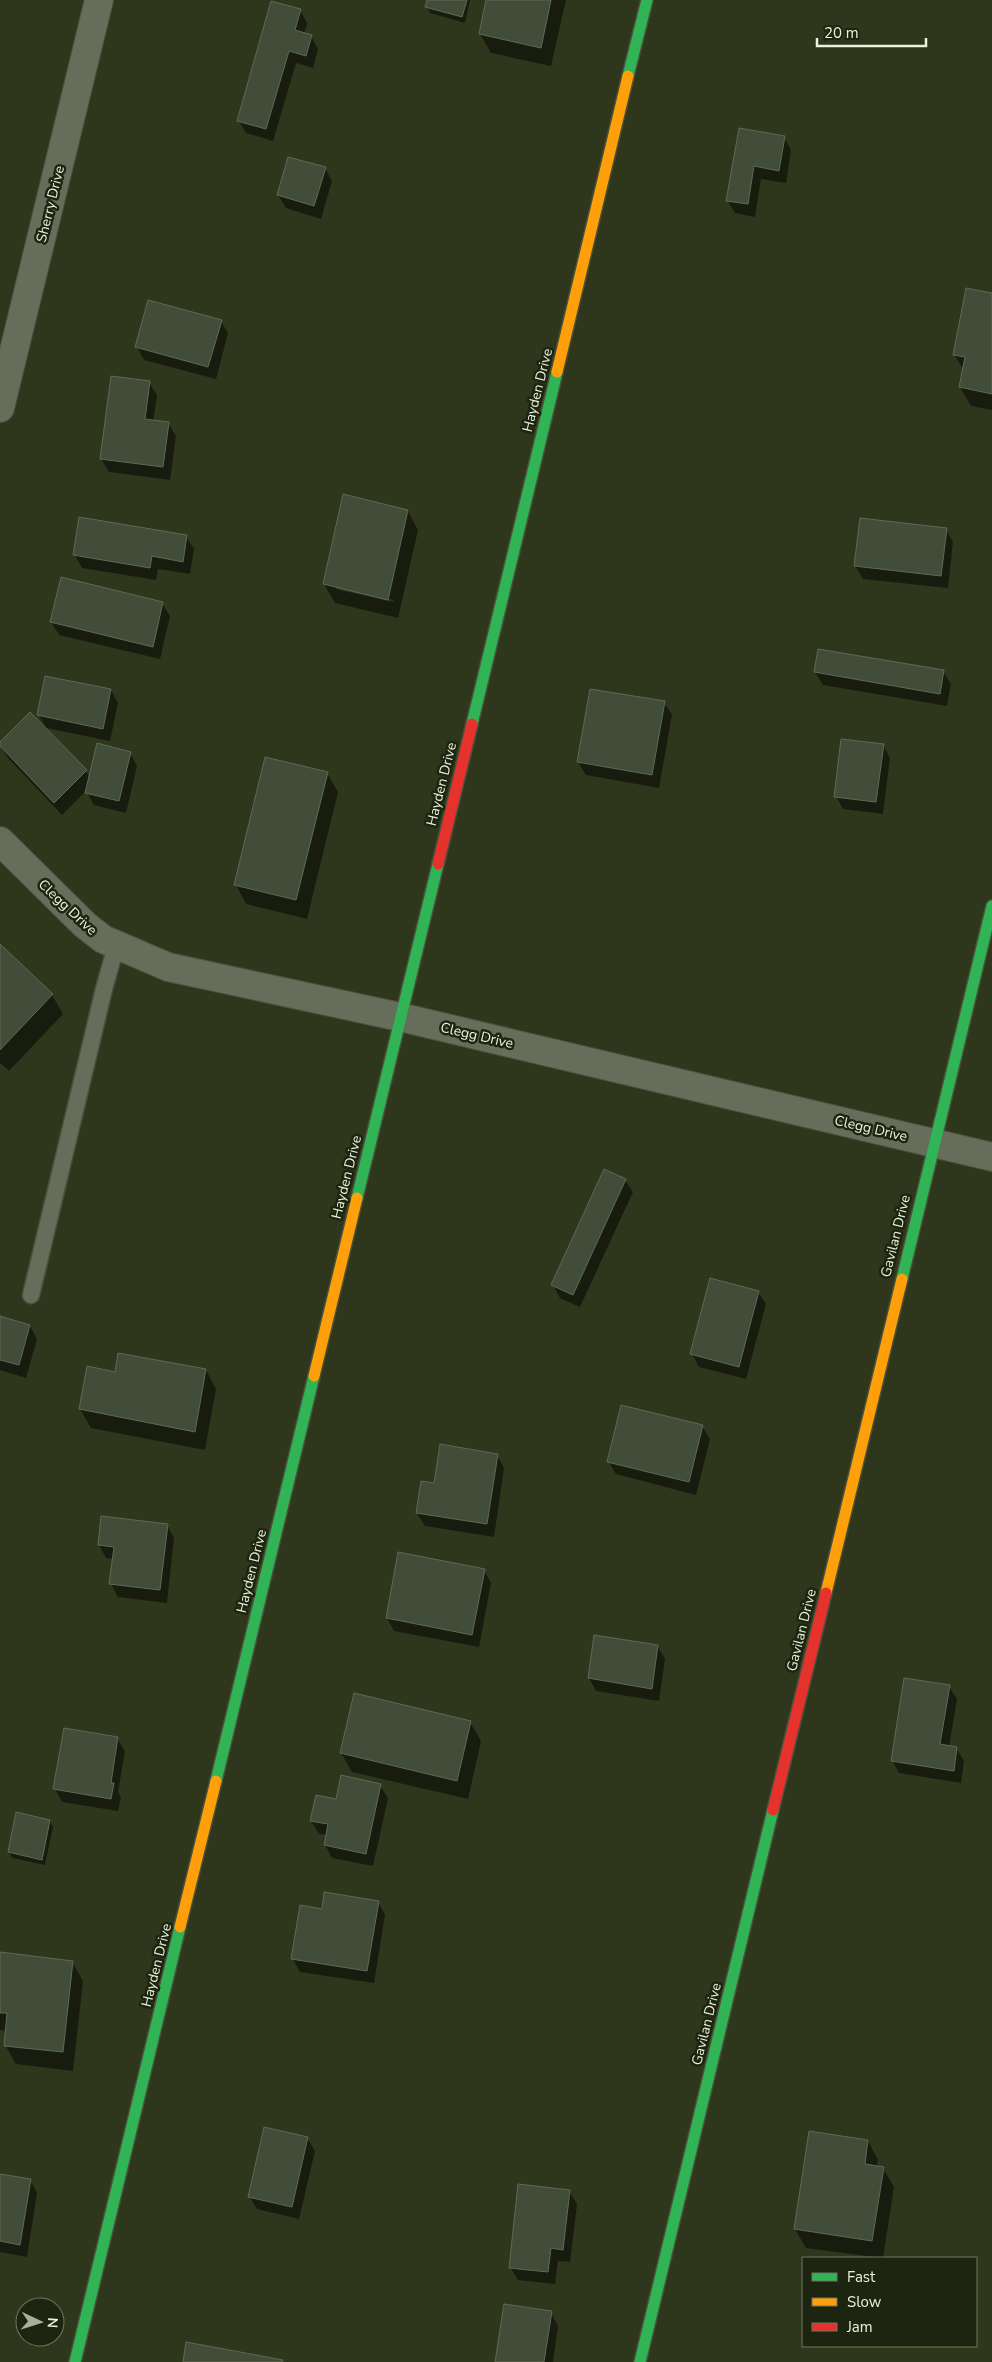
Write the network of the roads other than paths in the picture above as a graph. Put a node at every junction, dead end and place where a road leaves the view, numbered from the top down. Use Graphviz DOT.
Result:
graph roads {
  1 [pos="100,0"];
  2 [pos="648,0"];
  3 [pos="0,408"];
  4 [pos="0,841"];
  5 [pos="992,906"];
  6 [pos="116,946"];
  7 [pos="400,1017"];
  8 [pos="933,1143"];
  9 [pos="992,1158"];
  10 [pos="31,1295"];
  11 [pos="75,2362"];
  12 [pos="640,2362"];
  1 -- 3 [label="street, Sherry Drive"];
  2 -- 7 [label="street, Hayden Drive"];
  4 -- 6 [label="street, Clegg Drive"];
  5 -- 8 [label="street, Gavilan Drive"];
  6 -- 7 [label="street, Clegg Drive"];
  6 -- 10 [label="lane"];
  7 -- 8 [label="street, Clegg Drive"];
  7 -- 11 [label="street, Hayden Drive"];
  8 -- 9 [label="street, Clegg Drive"];
  8 -- 12 [label="street, Gavilan Drive"];
}
